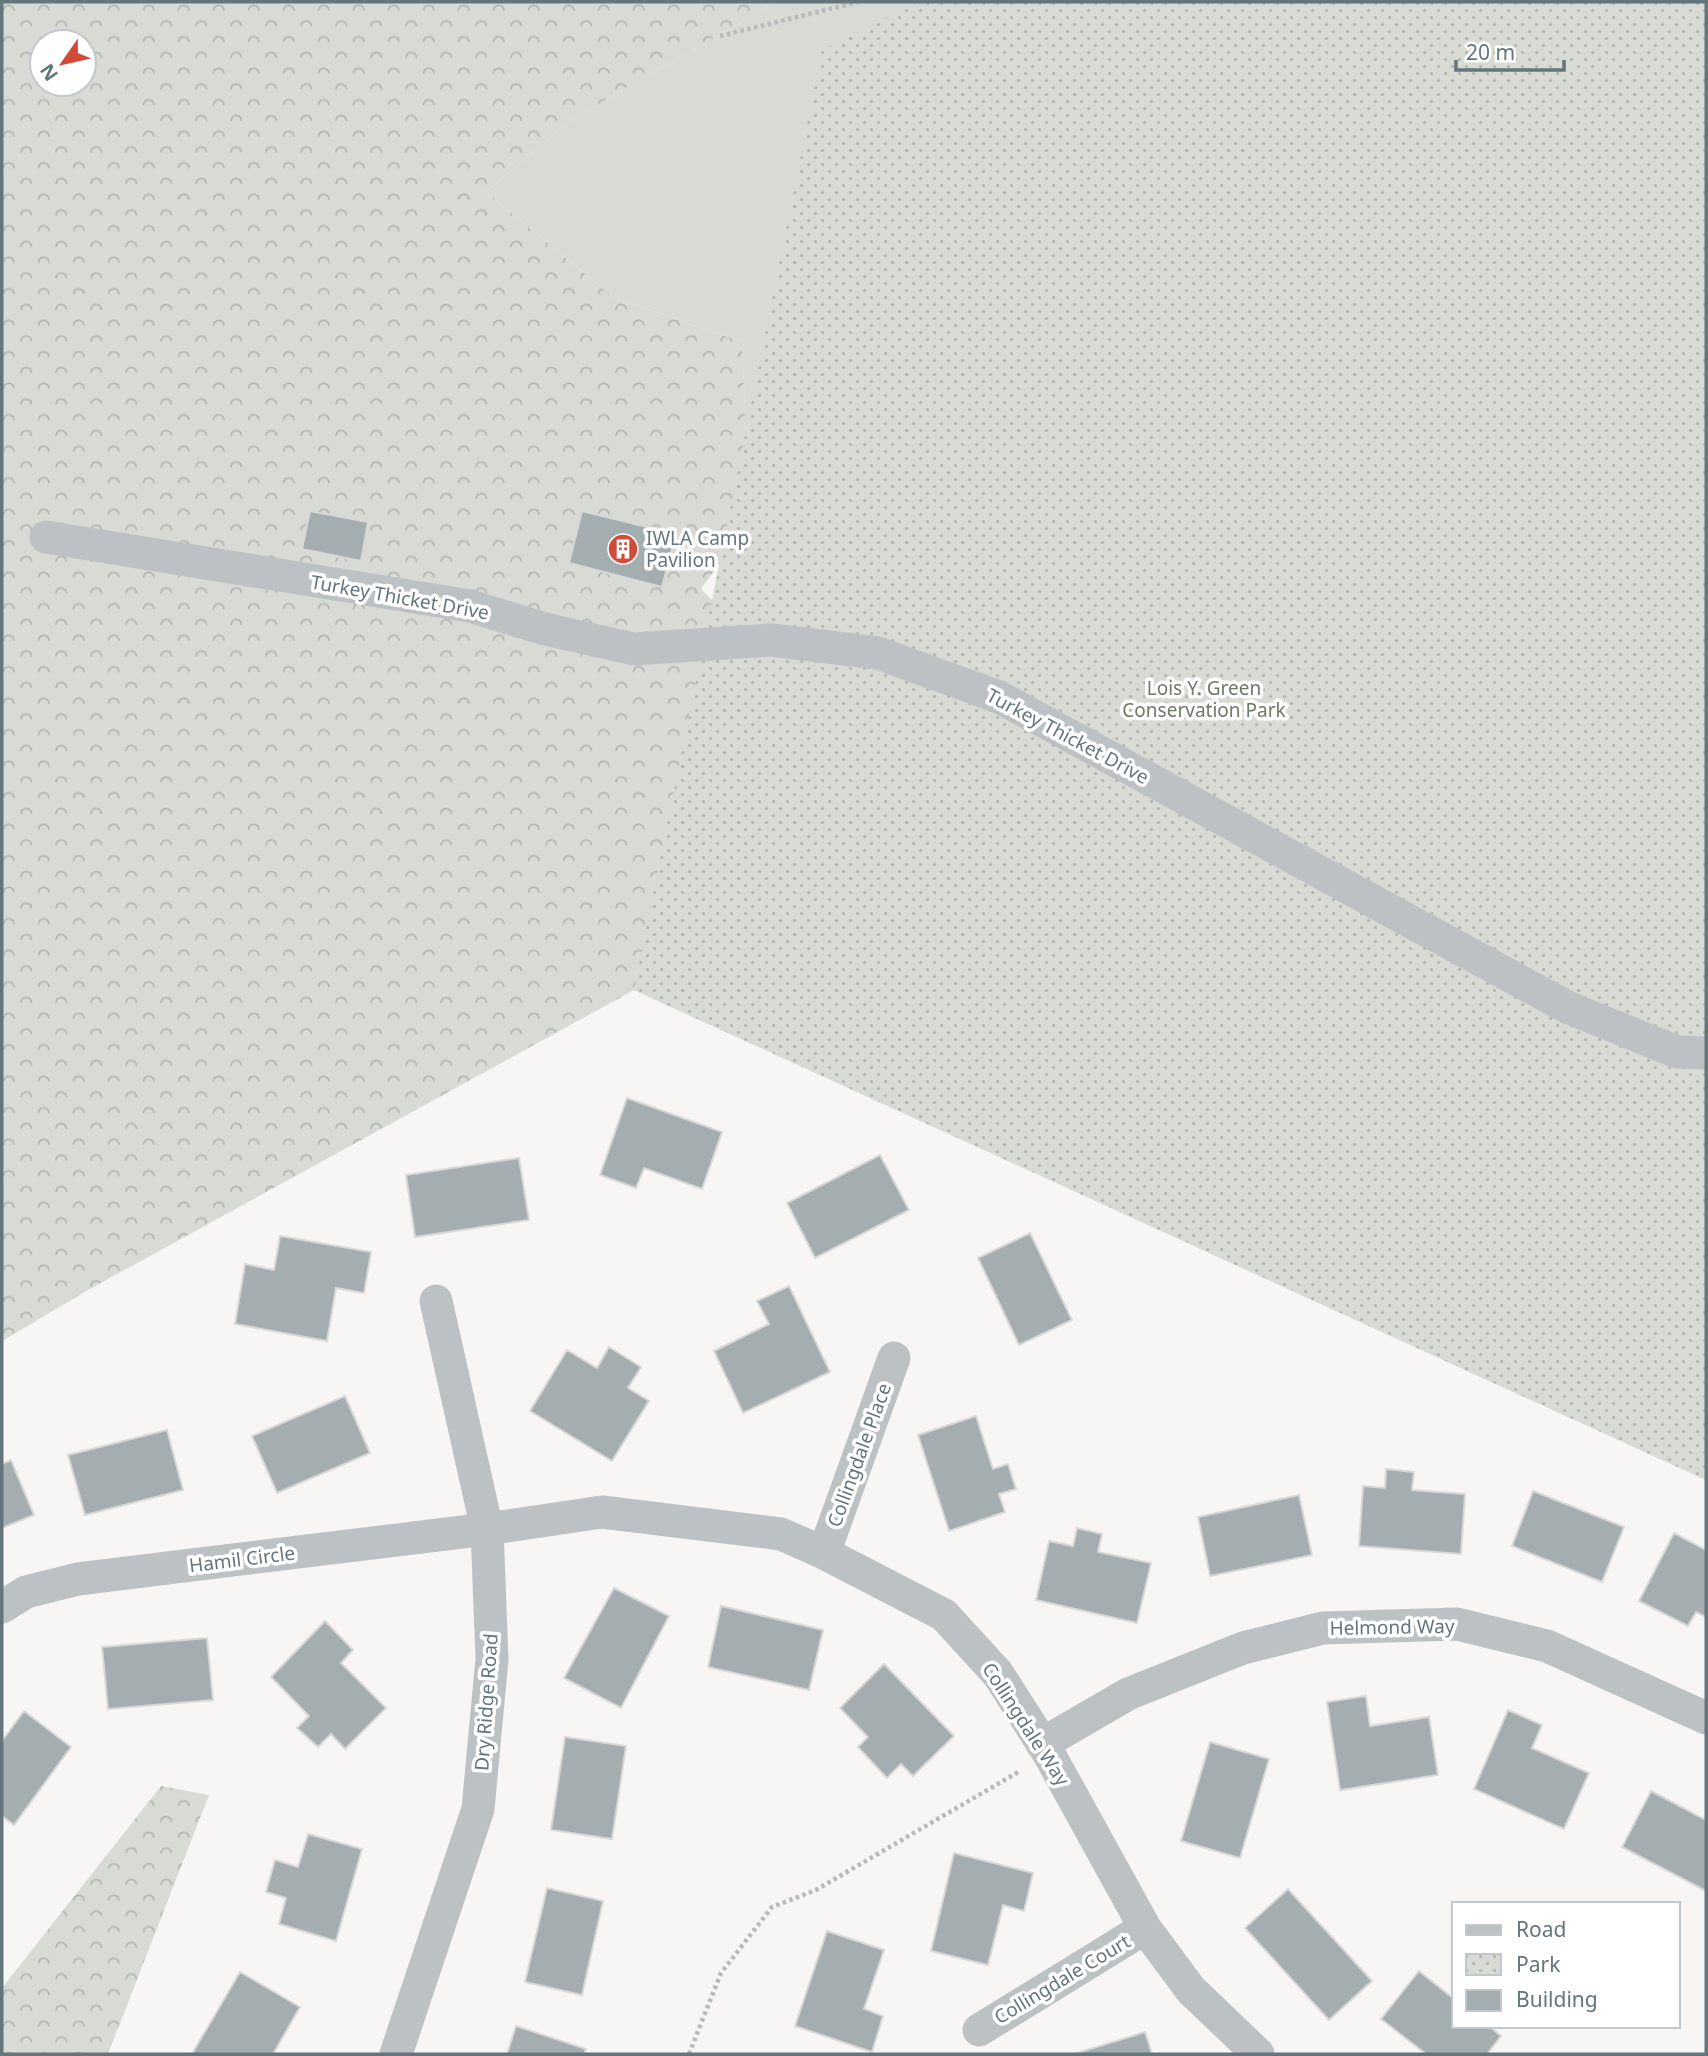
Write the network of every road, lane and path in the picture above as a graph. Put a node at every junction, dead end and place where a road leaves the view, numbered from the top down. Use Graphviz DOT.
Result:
graph roads {
  1 [pos="858,2"];
  2 [pos="720,36"];
  3 [pos="46,537"];
  4 [pos="1706,1054"];
  5 [pos="436,1301"];
  6 [pos="894,1358"];
  7 [pos="487,1529"];
  8 [pos="824,1553"];
  9 [pos="2,1608"];
  10 [pos="1706,1718"];
  11 [pos="1045,1749"];
  12 [pos="1145,1928"];
  13 [pos="979,2029"];
  14 [pos="396,2054"];
  15 [pos="689,2054"];
  16 [pos="1258,2054"];
  1 -- 2 [label="path"];
  3 -- 4 [label="street, Turkey Thicket Drive"];
  5 -- 7 [label="street, Dry Ridge Road"];
  6 -- 8 [label="street, Collingdale Place"];
  7 -- 8 [label="street, Collingdale Way"];
  7 -- 9 [label="street, Hamil Circle"];
  7 -- 14 [label="street, Dry Ridge Road"];
  8 -- 11 [label="street, Collingdale Way"];
  10 -- 11 [label="street, Helmond Way"];
  11 -- 12 [label="street, Collingdale Way"];
  11 -- 15 [label="path"];
  12 -- 13 [label="street, Collingdale Court"];
  12 -- 16 [label="street, Collingdale Way"];
}
